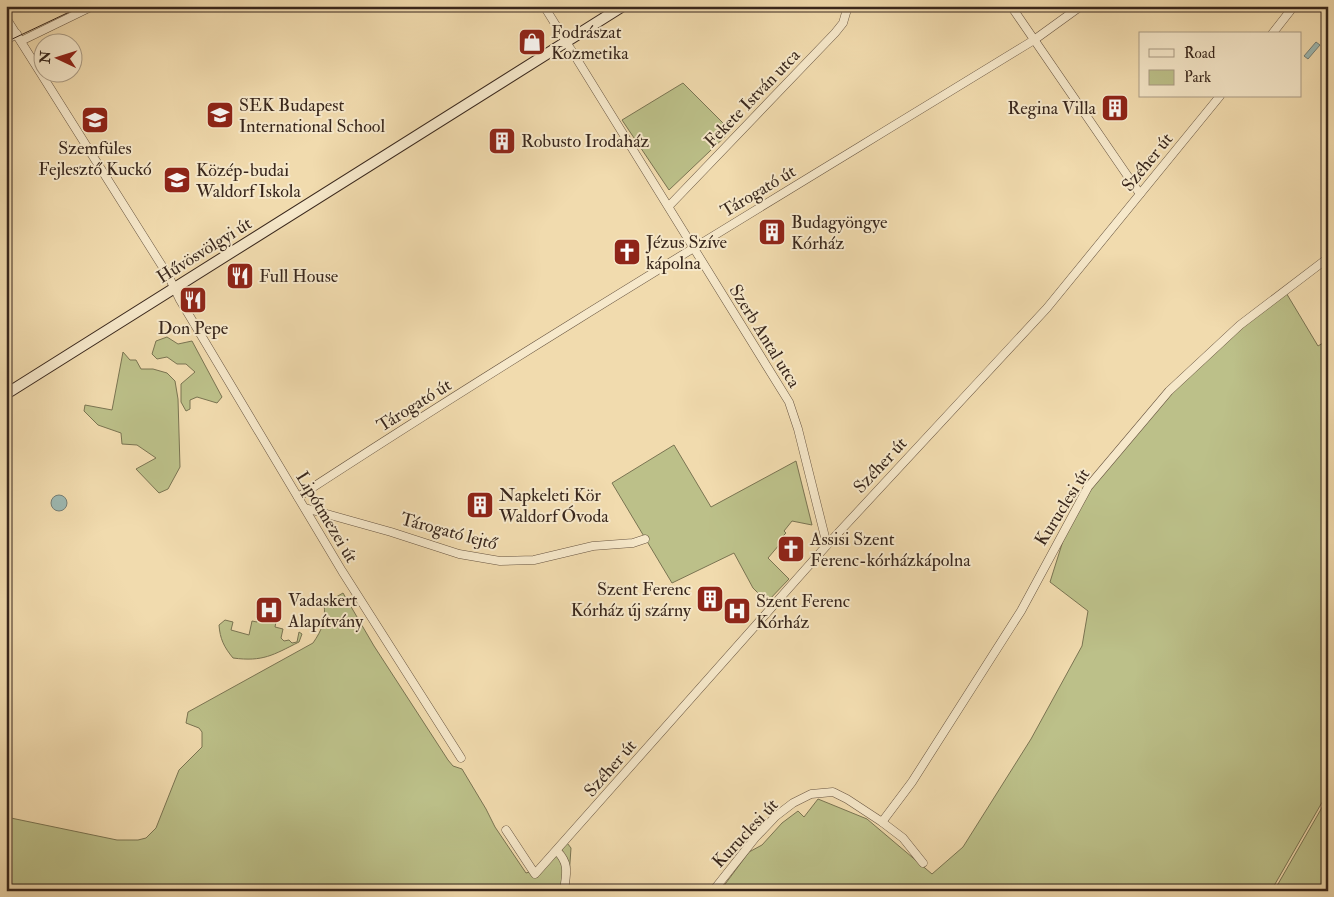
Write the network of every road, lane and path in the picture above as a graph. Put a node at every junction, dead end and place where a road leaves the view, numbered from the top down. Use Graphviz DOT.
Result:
graph roads {
  1 [pos="93,6"];
  2 [pos="544,6"];
  3 [pos="623,6"];
  4 [pos="848,6"];
  5 [pos="1011,6"];
  6 [pos="1081,6"];
  7 [pos="1294,6"];
  8 [pos="6,18"];
  9 [pos="1274,32"];
  10 [pos="19,37"];
  11 [pos="6,40"];
  12 [pos="1034,40"];
  13 [pos="568,42"];
  14 [pos="1218,98"];
  15 [pos="1140,194"];
  16 [pos="669,206"];
  17 [pos="694,248"];
  18 [pos="1328,258"];
  19 [pos="174,288"];
  20 [pos="6,394"];
  21 [pos="298,497"];
  22 [pos="305,508"];
  23 [pos="646,539"];
  24 [pos="827,544"];
  25 [pos="461,758"];
  26 [pos="882,822"];
  27 [pos="506,830"];
  28 [pos="557,851"];
  29 [pos="923,863"];
  30 [pos="564,891"];
  31 [pos="712,891"];
  1 -- 10 [label="street"];
  2 -- 13 [label="street, Szerb Antal utca"];
  3 -- 13 [label="main road, Hűvösvölgyi út"];
  4 -- 16 [label="street, Fekete István utca"];
  5 -- 12 [label="street"];
  6 -- 12 [label="street, Tárogató út"];
  7 -- 9 [label="street"];
  8 -- 10 [label="street, Lipótmezei út"];
  10 -- 11 [label="street"];
  10 -- 19 [label="street, Lipótmezei út"];
  12 -- 15 [label="street"];
  12 -- 17 [label="street, Tárogató út"];
  13 -- 16 [label="street, Szerb Antal utca"];
  13 -- 19 [label="main road, Hűvösvölgyi út"];
  14 -- 15 [label="street, Széher út"];
  15 -- 24 [label="street, Széher út"];
  16 -- 17 [label="street, Szerb Antal utca"];
  17 -- 21 [label="street, Tárogató út"];
  17 -- 24 [label="street, Szerb Antal utca"];
  18 -- 26 [label="street, Kuruclesi út"];
  19 -- 20 [label="main road, Hűvösvölgyi út"];
  19 -- 21 [label="street, Lipótmezei út"];
  21 -- 22 [label="street, Lipótmezei út"];
  22 -- 23 [label="street, Tárogató lejtő"];
  22 -- 25 [label="street, Lipótmezei út"];
  24 -- 28 [label="street, Széher út"];
  26 -- 29 [label="street, Kuruclesi út"];
  26 -- 31 [label="street, Kuruclesi út"];
  27 -- 28 [label="street, Széher út"];
  28 -- 30 [label="street"];
}
